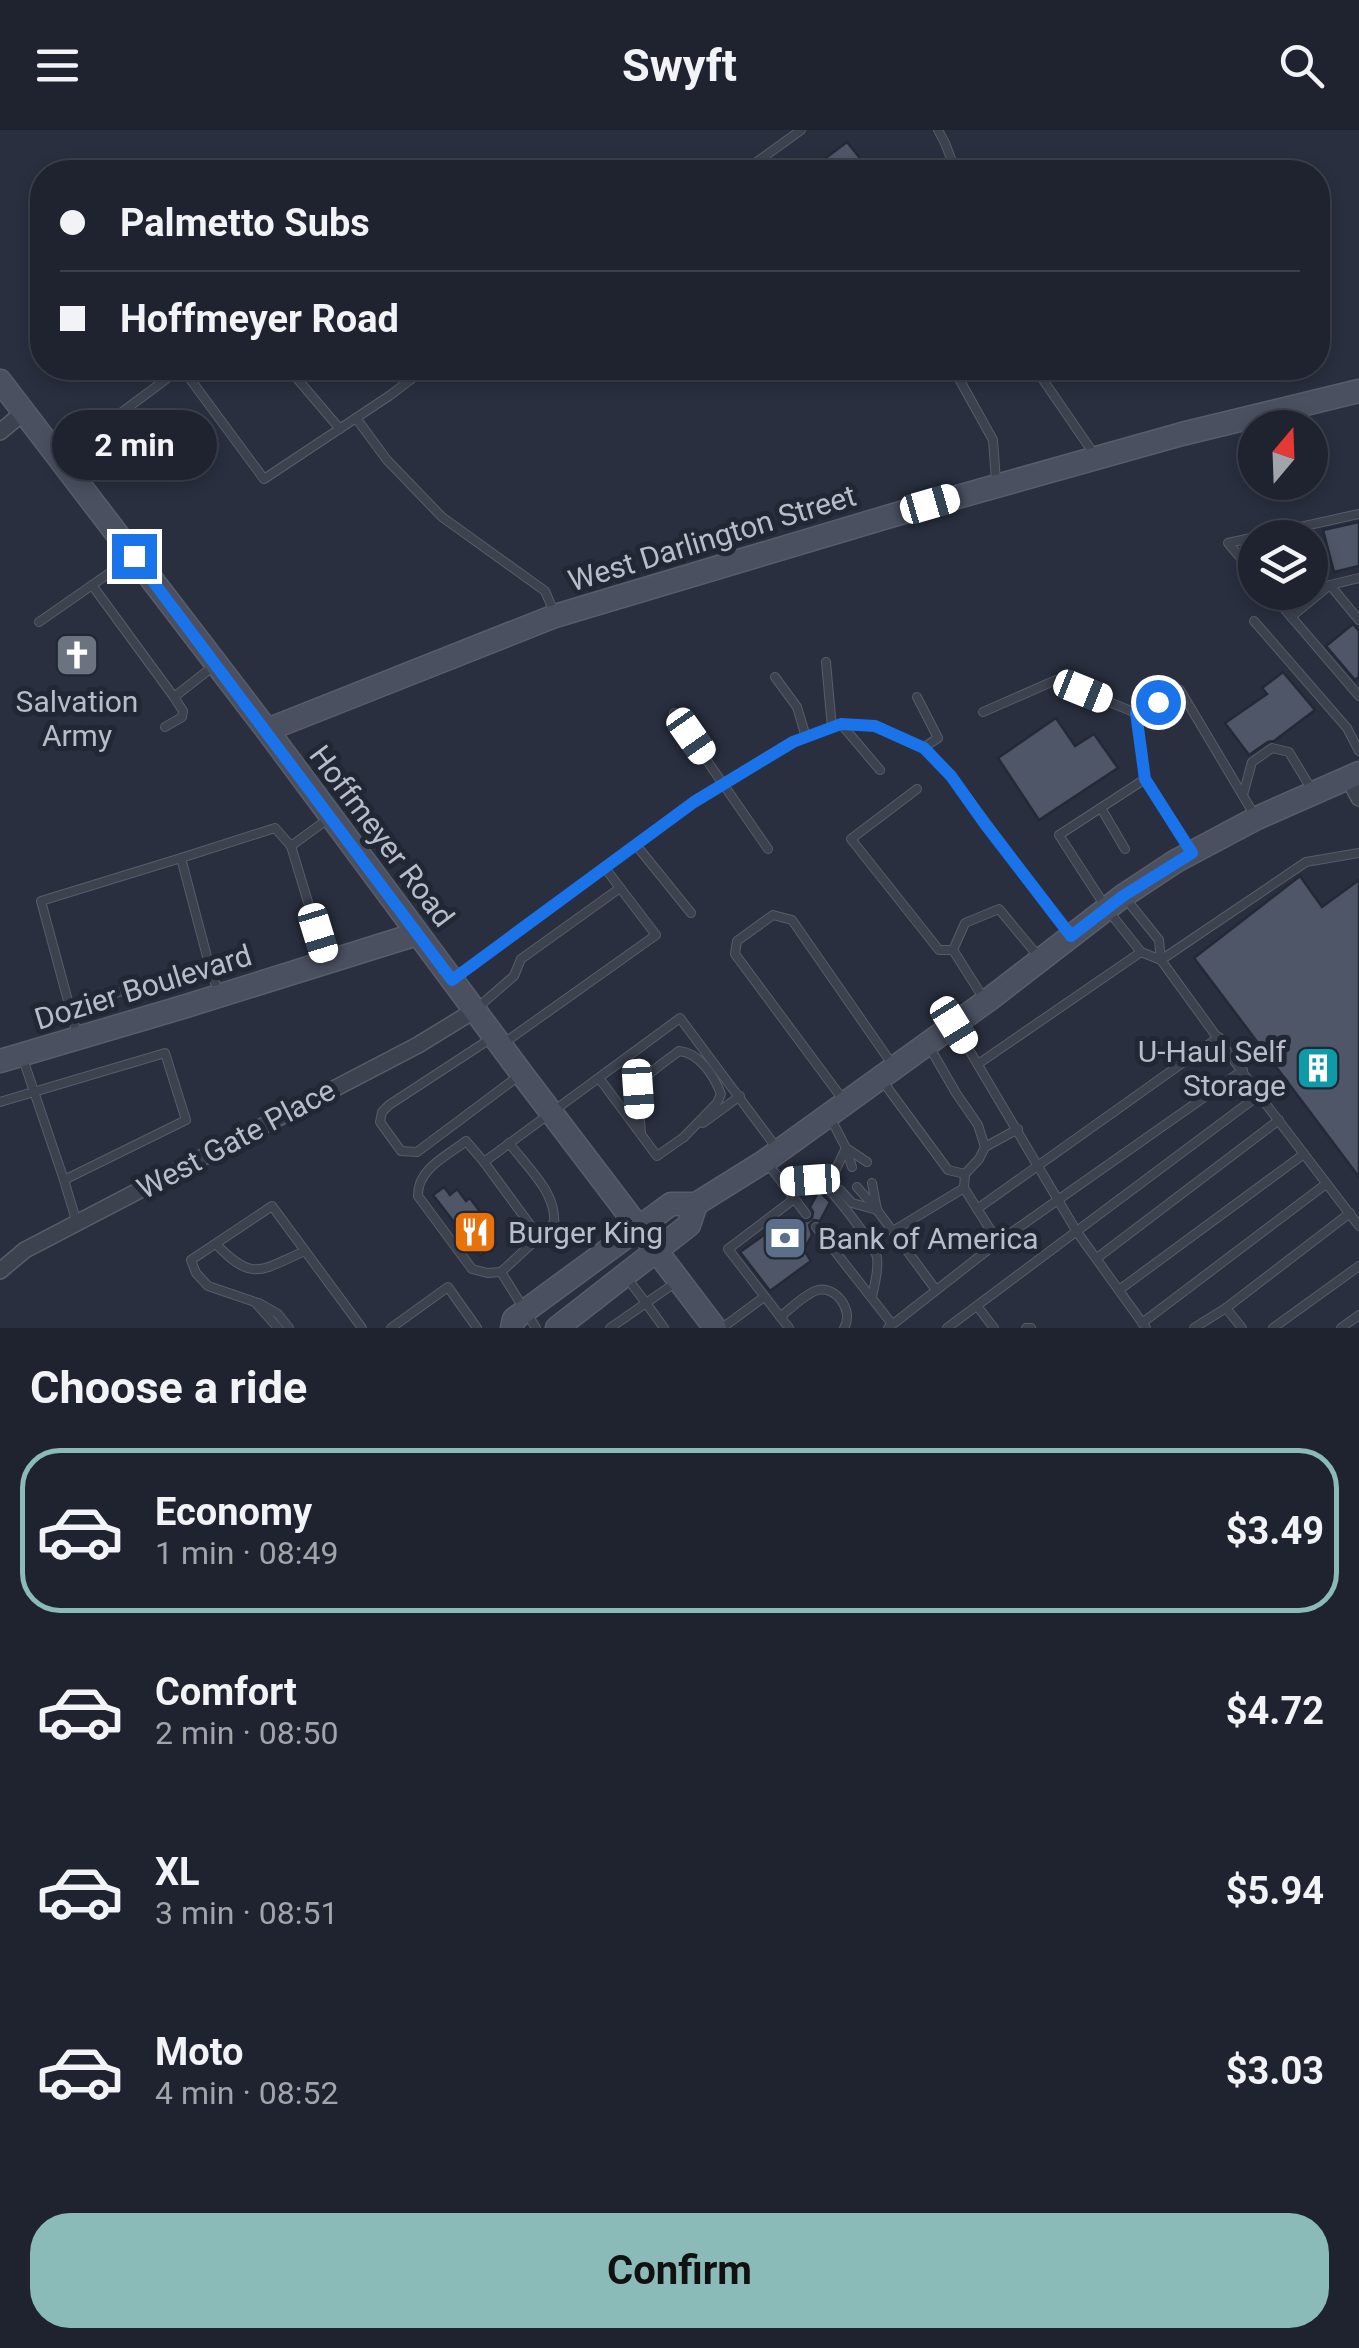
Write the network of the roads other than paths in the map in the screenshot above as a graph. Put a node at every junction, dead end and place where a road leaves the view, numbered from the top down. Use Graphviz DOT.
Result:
graph roads {
  1 [pos="801,130"];
  2 [pos="938,130"];
  3 [pos="760,160"];
  4 [pos="951,160"];
  5 [pos="165,380"];
  6 [pos="189,380"];
  7 [pos="298,380"];
  8 [pos="410,380"];
  9 [pos="959,380"];
  10 [pos="1043,380"];
  11 [pos="0,381"];
  12 [pos="1359,391"];
  13 [pos="24,412"];
  14 [pos="356,418"];
  15 [pos="340,429"];
  16 [pos="0,432"];
  17 [pos="60,458"];
  18 [pos="1097,458"];
  19 [pos="997,486"];
  20 [pos="1359,514"];
  21 [pos="1328,521"];
  22 [pos="1238,542"];
  23 [pos="1238,555"];
  24 [pos="134,556"];
  25 [pos="1359,578"];
  26 [pos="92,585"];
  27 [pos="1330,585"];
  28 [pos="1285,610"];
  29 [pos="556,616"];
  30 [pos="1291,617"];
  31 [pos="1359,620"];
  32 [pos="40,622"];
  33 [pos="1254,622"];
  34 [pos="826,662"];
  35 [pos="216,664"];
  36 [pos="775,678"];
  37 [pos="1359,696"];
  38 [pos="174,697"];
  39 [pos="917,698"];
  40 [pos="983,712"];
  41 [pos="674,713"];
  42 [pos="1136,713"];
  43 [pos="836,726"];
  44 [pos="164,728"];
  45 [pos="267,730"];
  46 [pos="806,737"];
  47 [pos="924,748"];
  48 [pos="1359,751"];
  49 [pos="880,770"];
  50 [pos="1354,775"];
  51 [pos="1145,779"];
  52 [pos="724,784"];
  53 [pos="916,789"];
  54 [pos="1314,792"];
  55 [pos="1243,795"];
  56 [pos="1359,798"];
  57 [pos="1101,808"];
  58 [pos="330,817"];
  59 [pos="1257,818"];
  60 [pos="636,845"];
  61 [pos="291,846"];
  62 [pos="768,849"];
  63 [pos="1126,849"];
  64 [pos="1192,853"];
  65 [pos="1359,853"];
  66 [pos="181,858"];
  67 [pos="605,868"];
  68 [pos="620,888"];
  69 [pos="1115,902"];
  70 [pos="691,913"];
  71 [pos="417,934"];
  72 [pos="1071,936"];
  73 [pos="952,950"];
  74 [pos="1141,952"];
  75 [pos="1041,960"];
  76 [pos="1161,960"];
  77 [pos="326,962"];
  78 [pos="210,968"];
  79 [pos="452,980"];
  80 [pos="219,996"];
  81 [pos="986,1002"];
  82 [pos="70,1005"];
  83 [pos="475,1010"];
  84 [pos="954,1025"];
  85 [pos="1219,1037"];
  86 [pos="78,1038"];
  87 [pos="497,1041"];
  88 [pos="928,1044"];
  89 [pos="11,1058"];
  90 [pos="978,1064"];
  91 [pos="1243,1070"];
  92 [pos="888,1073"];
  93 [pos="522,1074"];
  94 [pos="599,1078"];
  95 [pos="34,1092"];
  96 [pos="1259,1095"];
  97 [pos="740,1096"];
  98 [pos="0,1102"];
  99 [pos="837,1109"];
  100 [pos="551,1113"];
  101 [pos="1279,1120"];
  102 [pos="1018,1128"];
  103 [pos="641,1134"];
  104 [pos="682,1138"];
  105 [pos="510,1143"];
  106 [pos="985,1147"];
  107 [pos="846,1148"];
  108 [pos="1304,1154"];
  109 [pos="772,1156"];
  110 [pos="484,1162"];
  111 [pos="866,1162"];
  112 [pos="852,1166"];
  113 [pos="1038,1166"];
  114 [pos="835,1171"];
  115 [pos="965,1174"];
  116 [pos="64,1180"];
  117 [pos="782,1182"];
  118 [pos="872,1182"];
  119 [pos="1326,1184"];
  120 [pos="856,1187"];
  121 [pos="964,1188"];
  122 [pos="840,1190"];
  123 [pos="794,1198"];
  124 [pos="1058,1199"];
  125 [pos="696,1204"];
  126 [pos="977,1209"];
  127 [pos="877,1210"];
  128 [pos="1350,1213"];
  129 [pos="806,1214"];
  130 [pos="77,1223"];
  131 [pos="1359,1226"];
  132 [pos="816,1227"];
  133 [pos="638,1228"];
  134 [pos="893,1231"];
  135 [pos="1078,1232"];
  136 [pos="539,1237"];
  137 [pos="998,1242"];
  138 [pos="216,1244"];
  139 [pos="305,1251"];
  140 [pos="657,1252"];
  141 [pos="1097,1258"];
  142 [pos="1359,1266"];
  143 [pos="0,1272"];
  144 [pos="501,1272"];
  145 [pos="625,1275"];
  146 [pos="678,1280"];
  147 [pos="936,1290"];
  148 [pos="1119,1290"];
  149 [pos="764,1297"];
  150 [pos="872,1298"];
  151 [pos="255,1302"];
  152 [pos="646,1303"];
  153 [pos="977,1306"];
  154 [pos="1226,1308"];
  155 [pos="1359,1315"];
  156 [pos="780,1317"];
  157 [pos="524,1323"];
  158 [pos="890,1326"];
  159 [pos="1144,1326"];
  160 [pos="278,1328"];
  161 [pos="289,1328"];
  162 [pos="362,1328"];
  163 [pos="391,1328"];
  164 [pos="477,1328"];
  165 [pos="557,1328"];
  166 [pos="610,1328"];
  167 [pos="664,1328"];
  168 [pos="719,1328"];
  169 [pos="788,1328"];
  170 [pos="844,1328"];
  171 [pos="947,1328"];
  172 [pos="994,1328"];
  173 [pos="1194,1328"];
  174 [pos="1242,1328"];
  175 [pos="1273,1328"];
  176 [pos="1342,1328"];
  1 -- 3 [label="lane"];
  2 -- 4 [label="lane"];
  5 -- 17 [label="lane"];
  6 -- 15 [label="lane"];
  7 -- 15 [label="lane"];
  8 -- 14 [label="lane"];
  9 -- 19 [label="lane"];
  10 -- 18 [label="lane"];
  11 -- 13 [label="main road, Hoffmeyer Road"];
  12 -- 18 [label="main road, West Darlington Street"];
  13 -- 16 [label="street"];
  13 -- 17 [label="main road, Hoffmeyer Road"];
  14 -- 15 [label="lane"];
  14 -- 29 [label="lane"];
  17 -- 24 [label="main road, Hoffmeyer Road"];
  18 -- 19 [label="main road, West Darlington Street"];
  19 -- 29 [label="main road, West Darlington Street"];
  20 -- 21 [label="lane"];
  22 -- 23 [label="lane"];
  24 -- 26 [label="lane"];
  24 -- 35 [label="main road, Hoffmeyer Road"];
  25 -- 27 [label="lane"];
  26 -- 32 [label="lane"];
  26 -- 38 [label="lane"];
  27 -- 30 [label="lane"];
  27 -- 31 [label="lane"];
  28 -- 30 [label="lane"];
  29 -- 45 [label="main road, West Darlington Street"];
  30 -- 37 [label="lane"];
  33 -- 48 [label="lane"];
  34 -- 43 [label="lane"];
  35 -- 38 [label="lane"];
  35 -- 45 [label="main road, Hoffmeyer Road"];
  36 -- 46 [label="lane"];
  38 -- 44 [label="lane"];
  39 -- 47 [label="lane"];
  40 -- 42 [label="lane"];
  41 -- 52 [label="lane"];
  42 -- 51 [label="lane"];
  42 -- 55 [label="lane"];
  43 -- 46 [label="lane"];
  43 -- 47 [label="lane"];
  43 -- 49 [label="lane"];
  45 -- 58 [label="main road, Hoffmeyer Road"];
  46 -- 52 [label="lane"];
  47 -- 72 [label="lane"];
  50 -- 54 [label="main road"];
  50 -- 56 [label="street"];
  51 -- 57 [label="lane"];
  51 -- 64 [label="lane"];
  52 -- 60 [label="lane"];
  52 -- 62 [label="lane"];
  53 -- 73 [label="lane"];
  54 -- 55 [label="lane"];
  54 -- 59 [label="main road"];
  55 -- 59 [label="lane"];
  57 -- 63 [label="lane"];
  57 -- 69 [label="lane"];
  58 -- 61 [label="lane"];
  58 -- 71 [label="main road, Hoffmeyer Road"];
  59 -- 64 [label="main road"];
  60 -- 67 [label="lane"];
  60 -- 70 [label="lane"];
  61 -- 66 [label="lane"];
  61 -- 77 [label="lane"];
  64 -- 69 [label="main road"];
  65 -- 76 [label="lane"];
  66 -- 78 [label="lane"];
  66 -- 82 [label="lane"];
  67 -- 68 [label="lane"];
  67 -- 79 [label="lane"];
  68 -- 83 [label="lane"];
  68 -- 87 [label="lane"];
  69 -- 72 [label="main road"];
  69 -- 74 [label="lane"];
  69 -- 76 [label="lane"];
  71 -- 77 [label="main road, Dozier Boulevard"];
  71 -- 79 [label="main road, Hoffmeyer Road"];
  72 -- 75 [label="main road"];
  73 -- 75 [label="lane"];
  73 -- 81 [label="lane"];
  74 -- 76 [label="lane"];
  74 -- 90 [label="lane"];
  75 -- 81 [label="main road"];
  76 -- 85 [label="lane"];
  77 -- 80 [label="main road, Dozier Boulevard"];
  78 -- 80 [label="lane"];
  78 -- 82 [label="lane"];
  79 -- 83 [label="main road, Hoffmeyer Road"];
  80 -- 86 [label="main road, Dozier Boulevard"];
  81 -- 84 [label="main road"];
  82 -- 86 [label="lane"];
  83 -- 87 [label="main road, Hoffmeyer Road"];
  83 -- 130 [label="street, West Gate Place"];
  84 -- 88 [label="main road"];
  84 -- 90 [label="lane"];
  85 -- 91 [label="lane"];
  85 -- 113 [label="lane"];
  86 -- 89 [label="main road, Dozier Boulevard"];
  87 -- 93 [label="main road, Hoffmeyer Road"];
  87 -- 93 [label="lane"];
  88 -- 92 [label="main road"];
  88 -- 106 [label="lane"];
  89 -- 95 [label="lane"];
  90 -- 102 [label="lane"];
  91 -- 96 [label="lane"];
  91 -- 124 [label="lane"];
  92 -- 99 [label="main road"];
  92 -- 99 [label="lane"];
  92 -- 115 [label="lane"];
  93 -- 100 [label="main road, Hoffmeyer Road"];
  94 -- 97 [label="lane"];
  94 -- 100 [label="lane"];
  94 -- 103 [label="lane"];
  95 -- 98 [label="lane"];
  95 -- 116 [label="lane"];
  95 -- 116 [label="lane"];
  96 -- 101 [label="lane"];
  96 -- 135 [label="lane"];
  97 -- 104 [label="lane"];
  97 -- 109 [label="lane"];
  99 -- 107 [label="lane"];
  99 -- 109 [label="main road"];
  100 -- 105 [label="lane"];
  100 -- 133 [label="main road, Hoffmeyer Road"];
  101 -- 108 [label="lane"];
  101 -- 141 [label="lane"];
  102 -- 106 [label="lane"];
  102 -- 113 [label="lane"];
  103 -- 104 [label="lane"];
  103 -- 104 [label="lane"];
  105 -- 110 [label="lane"];
  105 -- 136 [label="lane"];
  106 -- 115 [label="lane"];
  107 -- 111 [label="lane"];
  107 -- 112 [label="lane"];
  107 -- 114 [label="lane"];
  108 -- 119 [label="lane"];
  108 -- 148 [label="lane"];
  109 -- 117 [label="lane"];
  109 -- 125 [label="main road"];
  110 -- 136 [label="lane"];
  110 -- 144 [label="lane"];
  113 -- 124 [label="lane"];
  113 -- 126 [label="lane"];
  115 -- 121 [label="lane"];
  116 -- 130 [label="lane"];
  117 -- 123 [label="lane"];
  117 -- 150 [label="lane"];
  118 -- 127 [label="lane"];
  119 -- 128 [label="lane"];
  119 -- 159 [label="lane"];
  120 -- 127 [label="lane"];
  121 -- 126 [label="lane"];
  121 -- 134 [label="lane"];
  122 -- 127 [label="lane"];
  123 -- 129 [label="lane"];
  123 -- 149 [label="lane"];
  124 -- 135 [label="lane"];
  124 -- 137 [label="lane"];
  125 -- 133 [label="main road"];
  125 -- 140 [label="main road"];
  126 -- 137 [label="lane"];
  127 -- 134 [label="lane"];
  128 -- 131 [label="lane"];
  128 -- 154 [label="lane"];
  130 -- 143 [label="street, West Gate Place"];
  132 -- 150 [label="lane"];
  133 -- 140 [label="main road, Hoffmeyer Road"];
  133 -- 157 [label="main road"];
  134 -- 147 [label="lane"];
  135 -- 141 [label="lane"];
  135 -- 153 [label="lane"];
  136 -- 144 [label="lane"];
  137 -- 147 [label="lane"];
  138 -- 139 [label="lane"];
  138 -- 139 [label="lane"];
  138 -- 151 [label="lane"];
  139 -- 162 [label="lane"];
  140 -- 145 [label="main road"];
  140 -- 146 [label="main road, Hoffmeyer Road"];
  141 -- 148 [label="lane"];
  142 -- 175 [label="lane"];
  144 -- 157 [label="lane"];
  145 -- 152 [label="lane"];
  145 -- 165 [label="main road"];
  146 -- 152 [label="lane"];
  146 -- 168 [label="main road, Hoffmeyer Road"];
  147 -- 158 [label="lane"];
  148 -- 159 [label="lane"];
  149 -- 156 [label="lane"];
  149 -- 168 [label="lane"];
  150 -- 158 [label="lane"];
  151 -- 160 [label="lane"];
  151 -- 161 [label="lane"];
  152 -- 166 [label="lane"];
  152 -- 167 [label="lane"];
  153 -- 171 [label="lane"];
  153 -- 172 [label="lane"];
  154 -- 173 [label="lane"];
  154 -- 174 [label="lane"];
  155 -- 176 [label="lane"];
  156 -- 169 [label="lane"];
  156 -- 170 [label="lane"];
  163 -- 164 [label="lane"];
}
